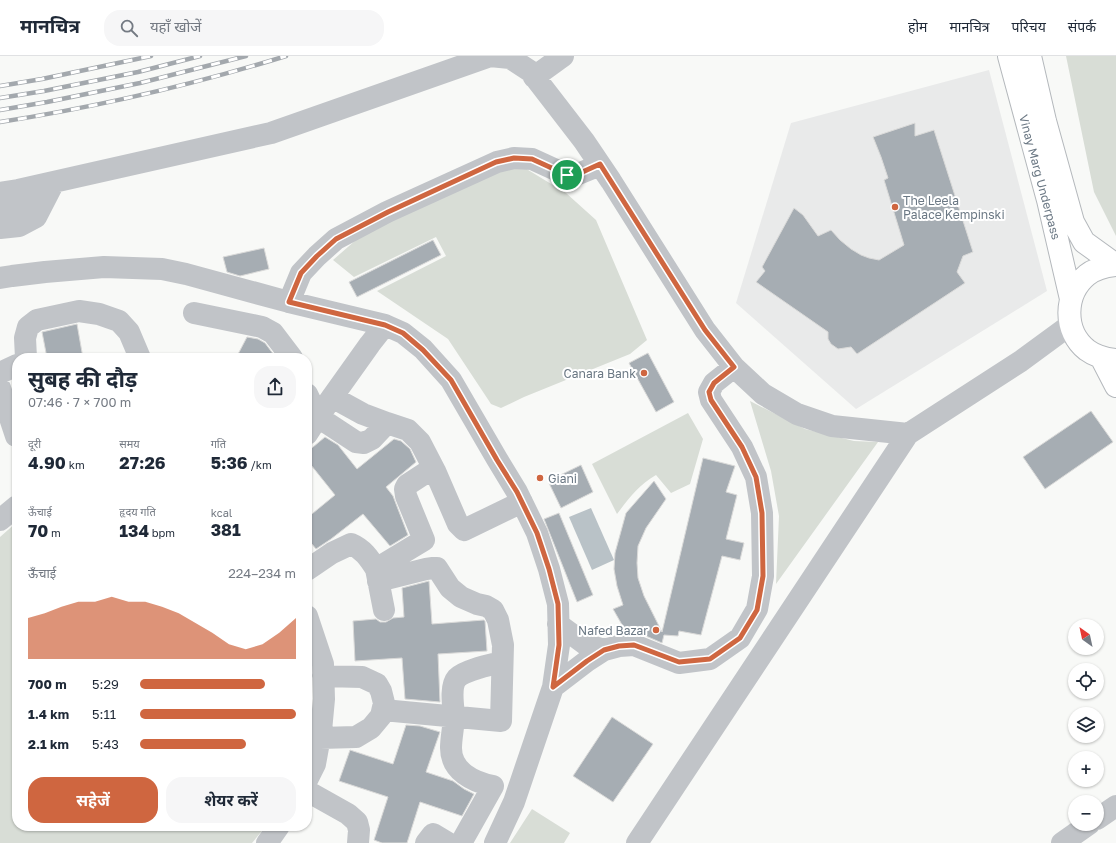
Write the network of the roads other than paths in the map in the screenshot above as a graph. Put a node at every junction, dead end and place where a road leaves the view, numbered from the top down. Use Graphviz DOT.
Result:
graph roads {
  1 [pos="563,56"];
  2 [pos="1009,56"];
  3 [pos="1030,56"];
  4 [pos="534,77"];
  5 [pos="600,164"];
  6 [pos="54,182"];
  7 [pos="0,193"];
  8 [pos="42,205"];
  9 [pos="0,211"];
  10 [pos="0,228"];
  11 [pos="1116,265"];
  12 [pos="0,278"];
  13 [pos="1071,299"];
  14 [pos="289,302"];
  15 [pos="194,313"];
  16 [pos="385,325"];
  17 [pos="1070,325"];
  18 [pos="26,353"];
  19 [pos="138,353"];
  20 [pos="288,353"];
  21 [pos="1108,359"];
  22 [pos="12,367"];
  23 [pos="734,367"];
  24 [pos="0,373"];
  25 [pos="1116,386"];
  26 [pos="0,388"];
  27 [pos="332,397"];
  28 [pos="387,423"];
  29 [pos="312,426"];
  30 [pos="908,434"];
  31 [pos="8,436"];
  32 [pos="433,468"];
  33 [pos="522,502"];
  34 [pos="312,567"];
  35 [pos="377,575"];
  36 [pos="384,610"];
  37 [pos="558,624"];
  38 [pos="312,631"];
  39 [pos="604,650"];
  40 [pos="502,662"];
  41 [pos="323,676"];
  42 [pos="553,687"];
  43 [pos="383,710"];
  44 [pos="454,717"];
  45 [pos="320,738"];
  46 [pos="312,770"];
  47 [pos="312,794"];
  48 [pos="1116,806"];
  49 [pos="1104,814"];
  50 [pos="275,831"];
  51 [pos="1079,831"];
  52 [pos="267,843"];
  53 [pos="358,843"];
  54 [pos="426,843"];
  55 [pos="448,843"];
  56 [pos="461,843"];
  57 [pos="495,843"];
  58 [pos="637,843"];
  59 [pos="1062,843"];
  1 -- 4 [label="street"];
  2 -- 13 [label="main road, Vinay Marg Underpass"];
  3 -- 11 [label="main road, Vinay Marg Underpass"];
  4 -- 5 [label="street"];
  4 -- 6 [label="street"];
  5 -- 14 [label="street"];
  5 -- 23 [label="street"];
  6 -- 7 [label="street"];
  6 -- 8 [label="street"];
  8 -- 9 [label="street"];
  8 -- 10 [label="street"];
  11 -- 13 [label="main road"];
  12 -- 14 [label="street"];
  13 -- 17 [label="main road"];
  14 -- 16 [label="street"];
  15 -- 20 [label="street"];
  16 -- 27 [label="street"];
  16 -- 33 [label="street"];
  17 -- 21 [label="main road"];
  17 -- 30 [label="street"];
  18 -- 19 [label="street"];
  21 -- 25 [label="main road"];
  22 -- 24 [label="street"];
  23 -- 30 [label="street"];
  23 -- 39 [label="street"];
  26 -- 31 [label="street"];
  27 -- 28 [label="street"];
  27 -- 29 [label="street"];
  28 -- 29 [label="street"];
  28 -- 32 [label="street"];
  30 -- 58 [label="street"];
  32 -- 33 [label="street"];
  32 -- 35 [label="street"];
  33 -- 37 [label="street"];
  34 -- 35 [label="street"];
  35 -- 36 [label="street"];
  35 -- 40 [label="street"];
  37 -- 39 [label="street"];
  37 -- 42 [label="street"];
  38 -- 41 [label="street"];
  39 -- 42 [label="street"];
  40 -- 44 [label="street"];
  40 -- 44 [label="street"];
  41 -- 43 [label="street"];
  41 -- 45 [label="street"];
  42 -- 57 [label="street"];
  43 -- 44 [label="street"];
  43 -- 45 [label="street"];
  44 -- 56 [label="street"];
  45 -- 46 [label="street"];
  47 -- 53 [label="street"];
  48 -- 49 [label="street"];
  50 -- 52 [label="street"];
  51 -- 59 [label="street"];
  54 -- 55 [label="street"];
}
